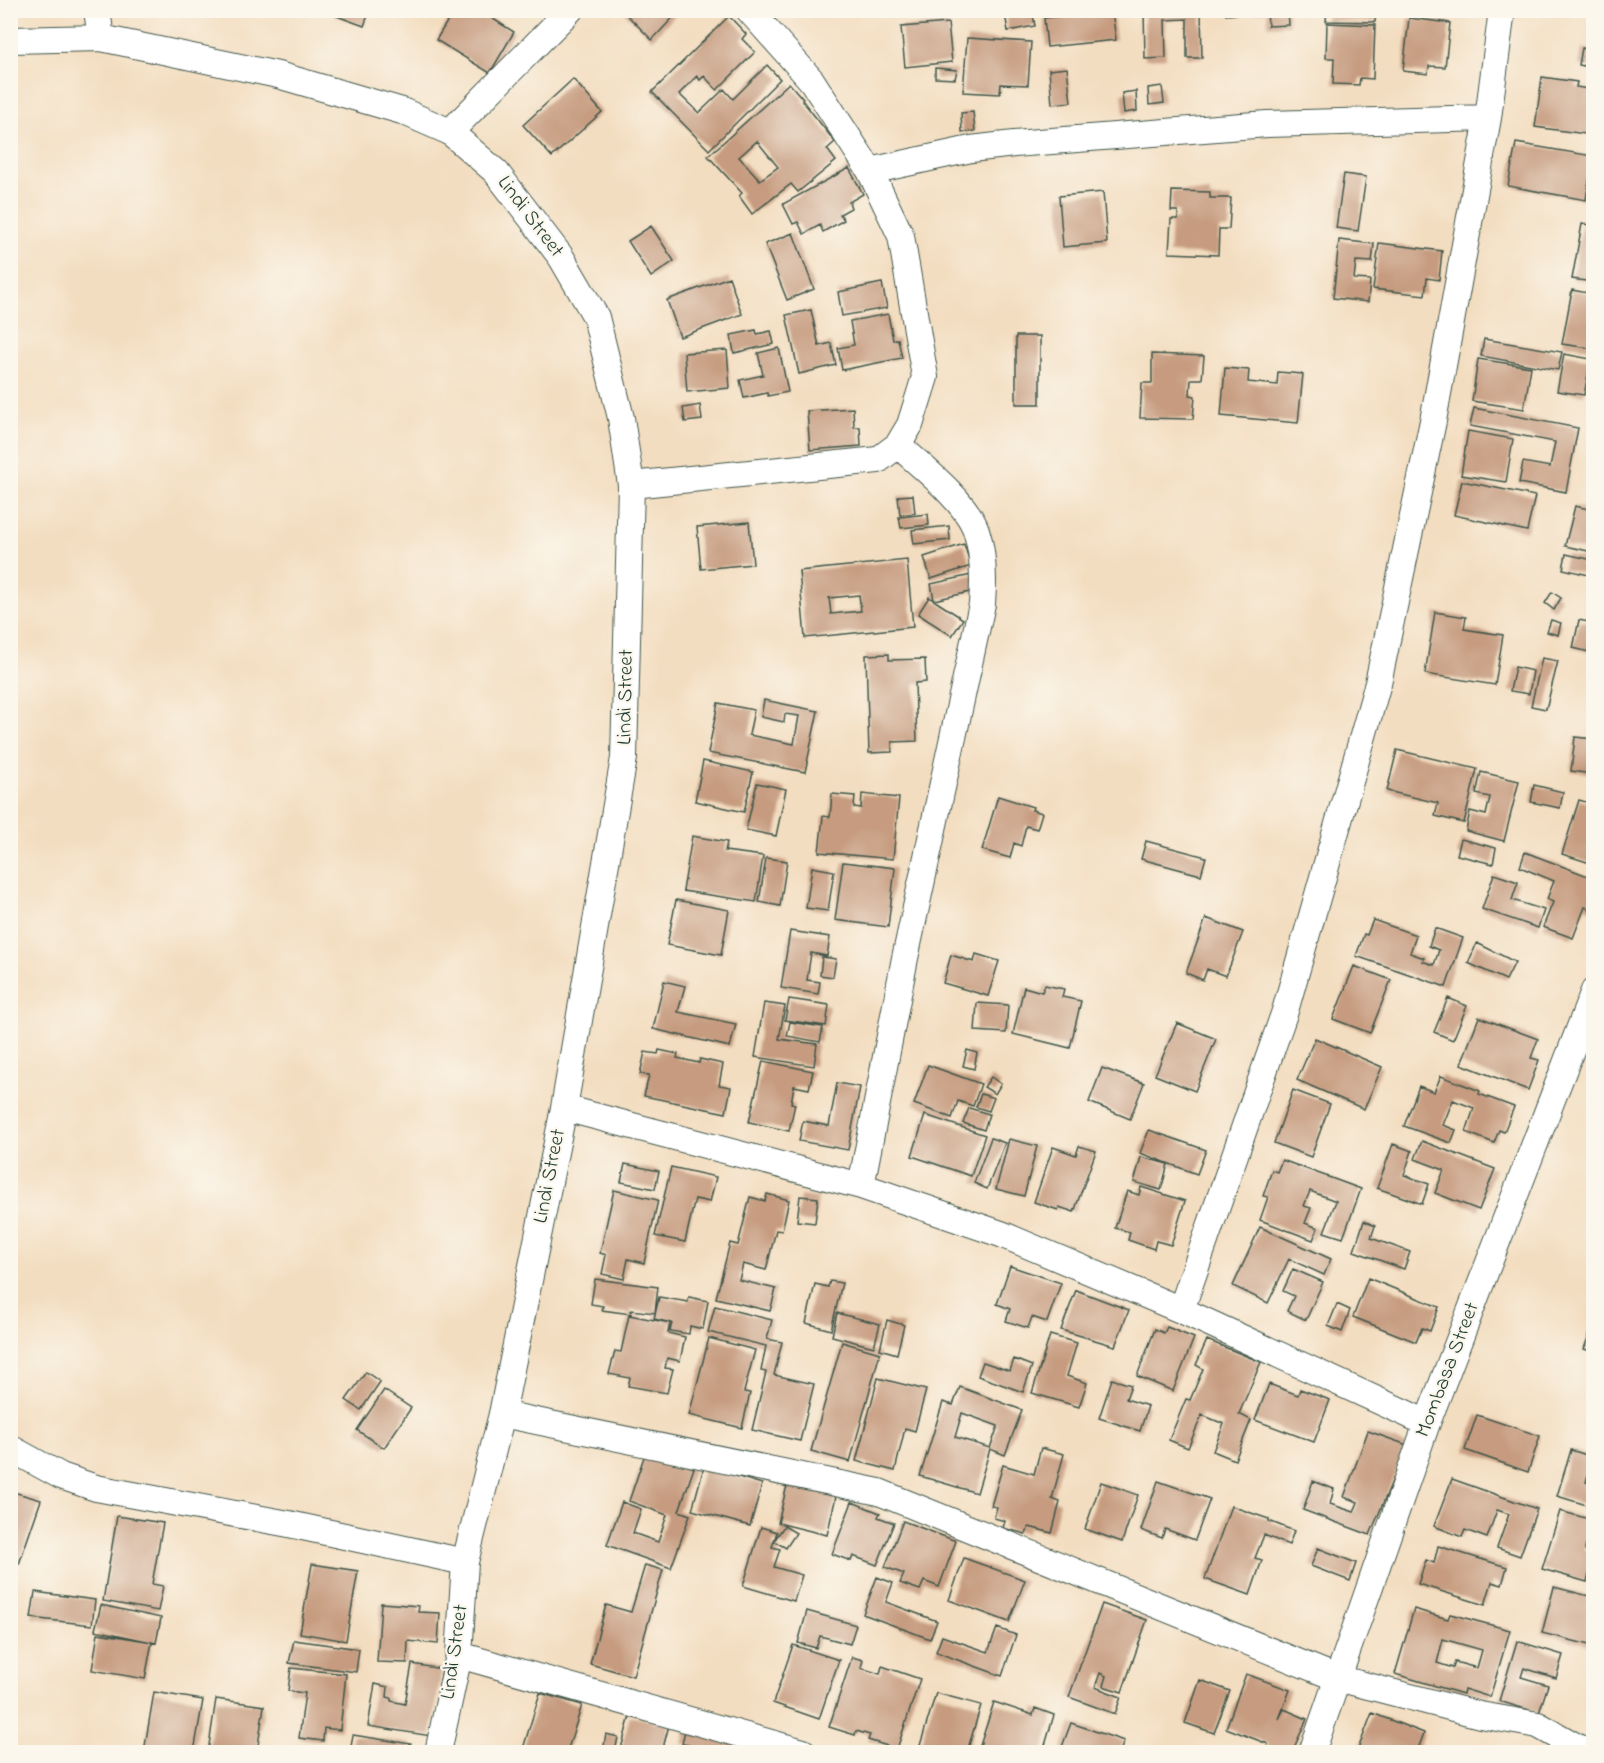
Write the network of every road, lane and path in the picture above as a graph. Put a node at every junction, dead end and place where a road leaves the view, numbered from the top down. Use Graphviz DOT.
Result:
graph roads {
  1 [pos="96,10"];
  2 [pos="570,10"];
  3 [pos="748,10"];
  4 [pos="1502,10"];
  5 [pos="101,38"];
  6 [pos="10,40"];
  7 [pos="1488,118"];
  8 [pos="450,132"];
  9 [pos="870,171"];
  10 [pos="898,445"];
  11 [pos="631,485"];
  12 [pos="1593,995"];
  13 [pos="564,1108"];
  14 [pos="861,1186"];
  15 [pos="1181,1310"];
  16 [pos="502,1414"];
  17 [pos="1427,1423"];
  18 [pos="10,1448"];
  19 [pos="465,1562"];
  20 [pos="459,1655"];
  21 [pos="1337,1678"];
  22 [pos="438,1752"];
  23 [pos="802,1752"];
  24 [pos="1312,1752"];
  25 [pos="1586,1752"];
  1 -- 5 [label="street"];
  2 -- 8 [label="street"];
  3 -- 9 [label="street"];
  4 -- 7 [label="street"];
  5 -- 6 [label="street, Lindi Street"];
  5 -- 8 [label="street, Lindi Street"];
  7 -- 9 [label="street"];
  7 -- 15 [label="street"];
  8 -- 11 [label="street, Lindi Street"];
  9 -- 10 [label="street"];
  10 -- 11 [label="street"];
  10 -- 14 [label="street"];
  11 -- 13 [label="street, Lindi Street"];
  12 -- 17 [label="street, Mombasa Street"];
  13 -- 14 [label="street"];
  13 -- 16 [label="street, Lindi Street"];
  14 -- 15 [label="street"];
  15 -- 17 [label="street"];
  16 -- 19 [label="street, Lindi Street"];
  16 -- 21 [label="street"];
  17 -- 21 [label="street, Mombasa Street"];
  18 -- 19 [label="street"];
  19 -- 20 [label="street, Lindi Street"];
  20 -- 22 [label="street, Lindi Street"];
  20 -- 23 [label="street"];
  21 -- 24 [label="street, Mombasa Street"];
  21 -- 25 [label="street"];
}
